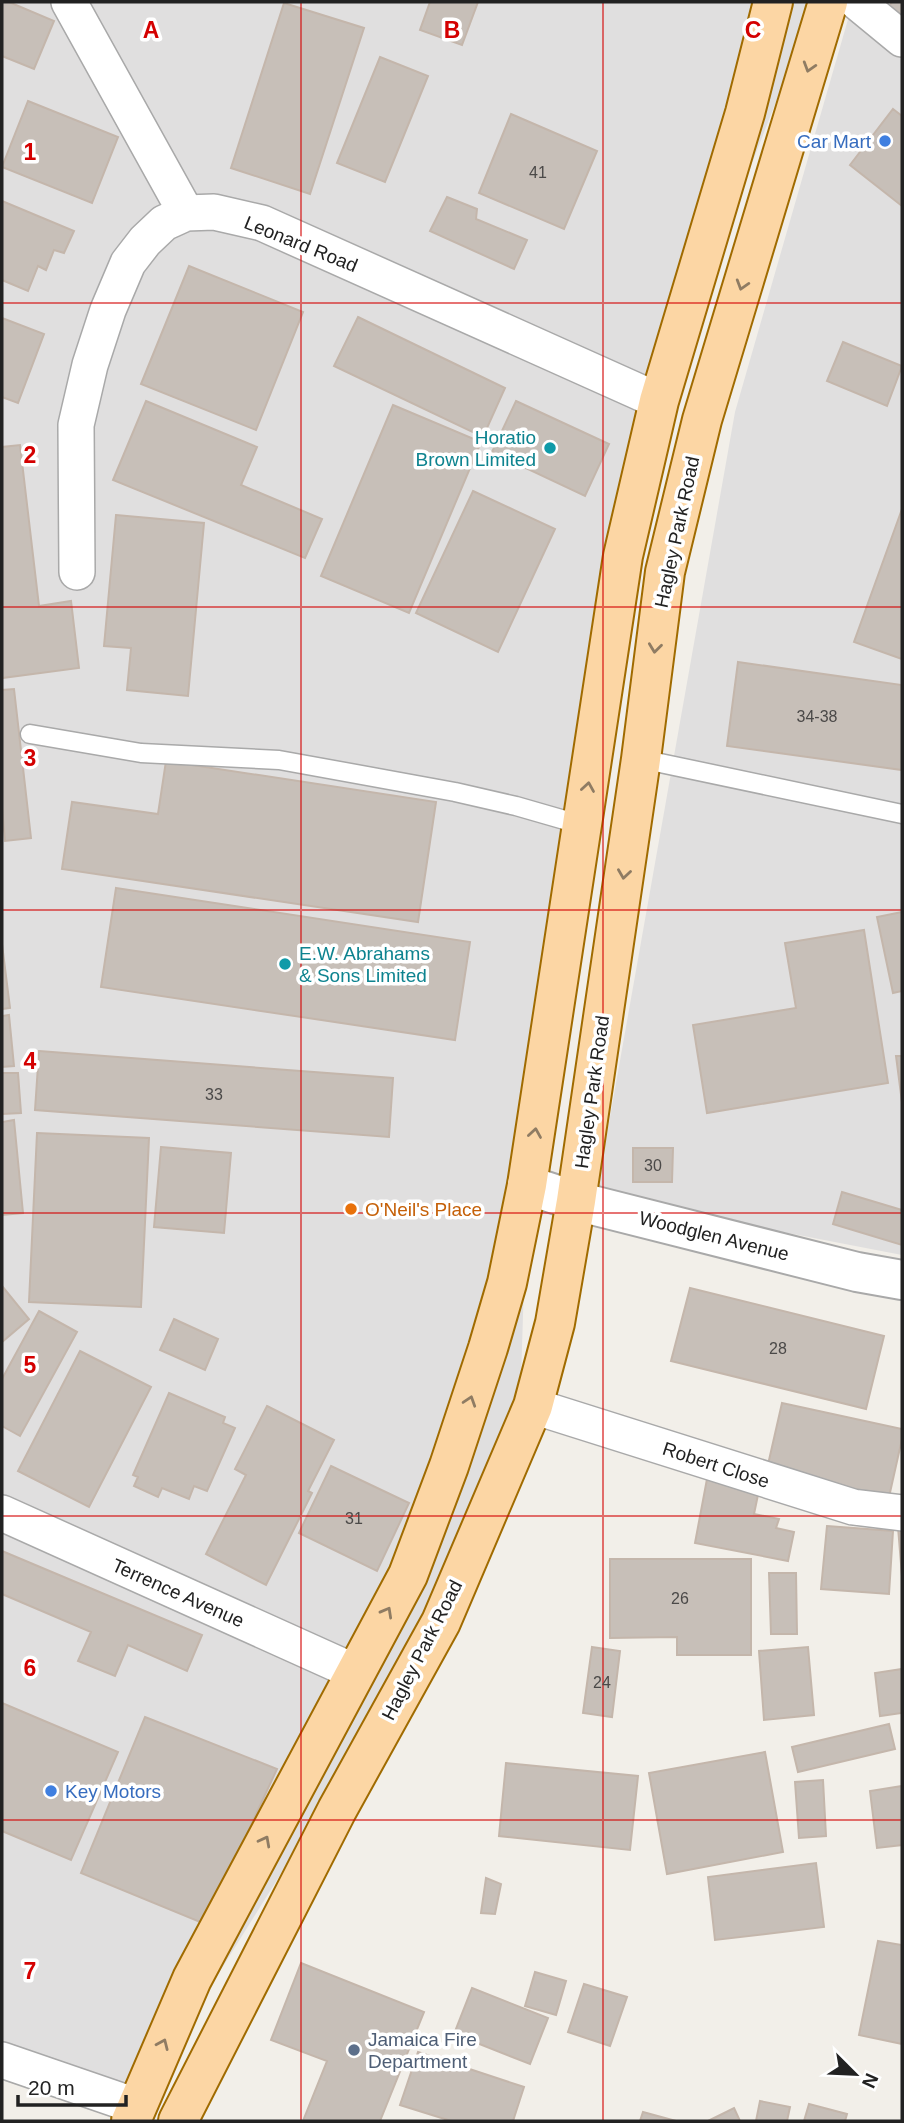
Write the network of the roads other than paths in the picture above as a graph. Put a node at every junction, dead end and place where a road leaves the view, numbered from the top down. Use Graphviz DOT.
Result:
graph roads {
  1 [pos="69,2"];
  2 [pos="773,2"];
  3 [pos="828,2"];
  4 [pos="857,2"];
  5 [pos="902,39"];
  6 [pos="186,213"];
  7 [pos="659,401"];
  8 [pos="77,572"];
  9 [pos="30,734"];
  10 [pos="641,759"];
  11 [pos="902,814"];
  12 [pos="582,825"];
  13 [pos="527,1185"];
  14 [pos="576,1201"];
  15 [pos="902,1280"];
  16 [pos="533,1406"];
  17 [pos="2,1513"];
  18 [pos="902,1513"];
  19 [pos="355,1672"];
  20 [pos="2,2060"];
  21 [pos="133,2114"];
  22 [pos="180,2121"];
  1 -- 6 [label="street"];
  2 -- 7 [label="main road"];
  3 -- 10 [label="main road, Hagley Park Road, one-way"];
  4 -- 5 [label="street"];
  6 -- 7 [label="street, Leonard Road"];
  6 -- 8 [label="street"];
  12 -- 7 [label="main road, one-way"];
  9 -- 12 [label="lane"];
  10 -- 11 [label="lane"];
  10 -- 14 [label="main road, Hagley Park Road, one-way"];
  13 -- 12 [label="main road, one-way"];
  13 -- 14 [label="street, Woodglen Avenue"];
  19 -- 13 [label="main road, one-way"];
  14 -- 15 [label="street, Woodglen Avenue"];
  14 -- 16 [label="main road, Hagley Park Road"];
  16 -- 18 [label="street, Robert Close"];
  16 -- 22 [label="main road, Hagley Park Road"];
  17 -- 19 [label="street, Terrence Avenue"];
  21 -- 19 [label="main road, one-way"];
  20 -- 21 [label="street"];
}
